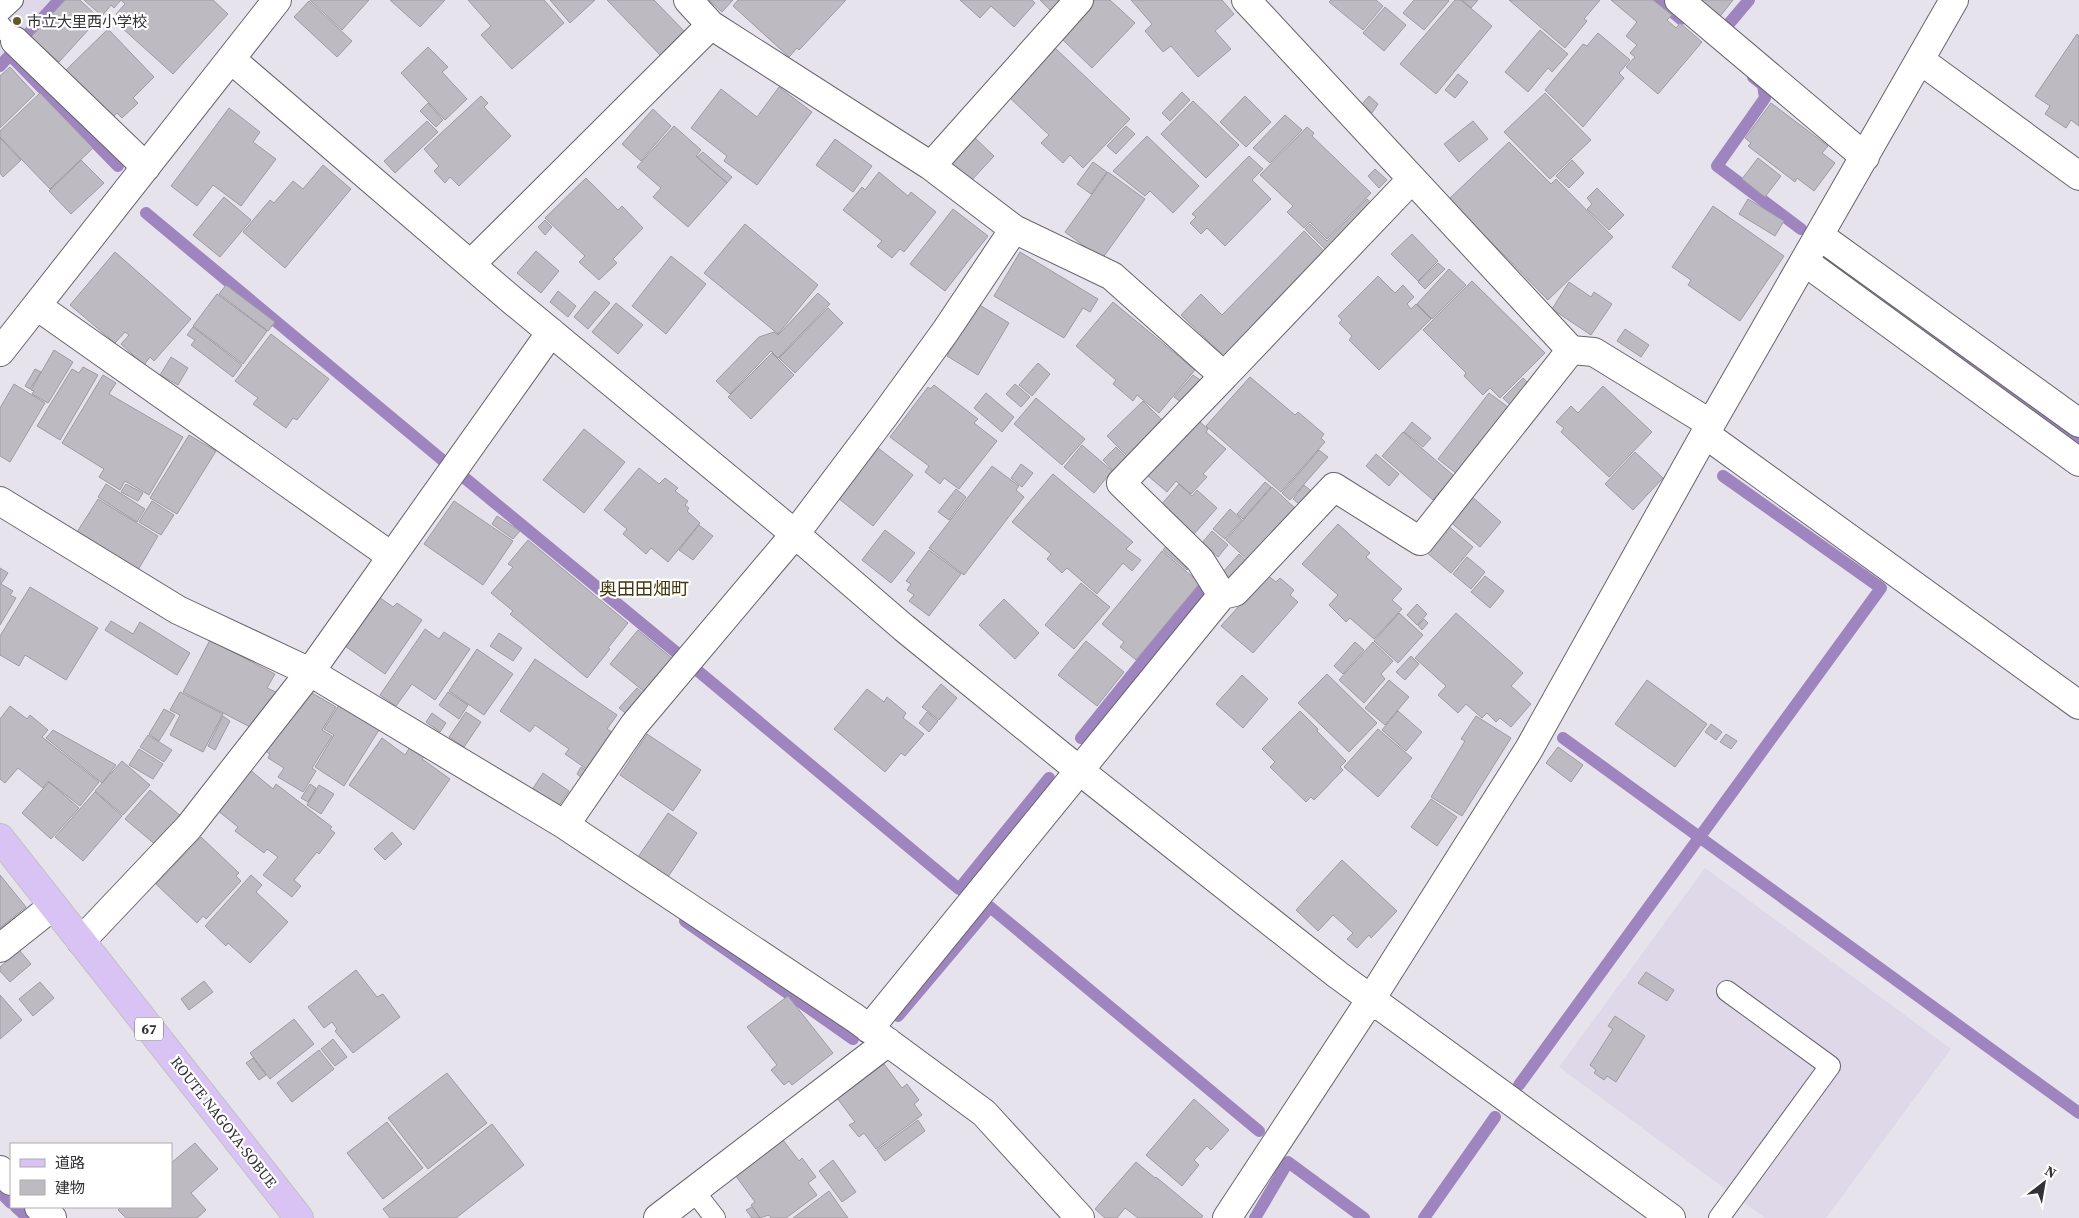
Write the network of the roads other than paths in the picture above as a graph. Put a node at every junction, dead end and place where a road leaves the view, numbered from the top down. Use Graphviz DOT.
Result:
graph roads {
  1 [pos="13,0"];
  2 [pos="277,0"];
  3 [pos="688,0"];
  4 [pos="1079,0"];
  5 [pos="1680,0"];
  6 [pos="1954,0"];
  7 [pos="1259,5"];
  8 [pos="0,12"];
  9 [pos="711,25"];
  10 [pos="7,33"];
  11 [pos="232,60"];
  12 [pos="1920,60"];
  13 [pos="1865,157"];
  14 [pos="931,166"];
  15 [pos="146,167"];
  16 [pos="2079,176"];
  17 [pos="1412,179"];
  18 [pos="1014,229"];
  19 [pos="1820,236"];
  20 [pos="1805,262"];
  21 [pos="471,264"];
  22 [pos="36,306"];
  23 [pos="551,332"];
  24 [pos="1571,350"];
  25 [pos="0,352"];
  26 [pos="1224,376"];
  27 [pos="2079,423"];
  28 [pos="1708,429"];
  29 [pos="2079,462"];
  30 [pos="0,501"];
  31 [pos="795,534"];
  32 [pos="392,556"];
  33 [pos="1222,595"];
  34 [pos="310,672"];
  35 [pos="2079,705"];
  36 [pos="1080,771"];
  37 [pos="565,825"];
  38 [pos="0,838"];
  39 [pos="54,906"];
  40 [pos="81,942"];
  41 [pos="0,948"];
  42 [pos="1727,991"];
  43 [pos="1371,999"];
  44 [pos="878,1035"];
  45 [pos="0,1170"];
  46 [pos="10,1180"];
  47 [pos="694,1191"];
  48 [pos="41,1208"];
  49 [pos="52,1218"];
  50 [pos="299,1218"];
  51 [pos="658,1218"];
  52 [pos="715,1218"];
  53 [pos="1080,1218"];
  54 [pos="1227,1218"];
  55 [pos="1671,1218"];
  56 [pos="1719,1218"];
  1 -- 8 [label="lane"];
  2 -- 11 [label="street"];
  3 -- 9 [label="street"];
  4 -- 14 [label="street"];
  5 -- 13 [label="street"];
  6 -- 12 [label="street"];
  7 -- 17 [label="street"];
  9 -- 14 [label="street"];
  9 -- 21 [label="street"];
  10 -- 15 [label="street"];
  11 -- 15 [label="street"];
  11 -- 21 [label="street"];
  12 -- 13 [label="street"];
  12 -- 16 [label="street"];
  13 -- 19 [label="street"];
  14 -- 18 [label="street"];
  15 -- 22 [label="street"];
  17 -- 24 [label="street"];
  17 -- 26 [label="street"];
  18 -- 26 [label="street"];
  18 -- 31 [label="street"];
  19 -- 20 [label="street"];
  19 -- 27 [label="street"];
  20 -- 28 [label="street"];
  20 -- 29 [label="street"];
  21 -- 23 [label="street"];
  22 -- 25 [label="street"];
  22 -- 32 [label="street"];
  23 -- 31 [label="street"];
  23 -- 32 [label="street"];
  24 -- 28 [label="street"];
  24 -- 33 [label="street"];
  26 -- 33 [label="street"];
  28 -- 35 [label="street"];
  28 -- 43 [label="street"];
  30 -- 34 [label="street"];
  31 -- 36 [label="street"];
  31 -- 37 [label="street"];
  32 -- 34 [label="street"];
  33 -- 36 [label="street"];
  34 -- 37 [label="street"];
  34 -- 40 [label="street"];
  36 -- 43 [label="street"];
  36 -- 44 [label="street"];
  37 -- 44 [label="street"];
  38 -- 39 [label="main road, ROUTE NAGOYA-SOBUE / 67"];
  39 -- 40 [label="main road, ROUTE NAGOYA-SOBUE / 67"];
  39 -- 41 [label="street"];
  40 -- 50 [label="main road, ROUTE NAGOYA-SOBUE / 67"];
  42 -- 56 [label="lane"];
  43 -- 54 [label="street"];
  43 -- 55 [label="street"];
  44 -- 47 [label="street"];
  44 -- 53 [label="street"];
  45 -- 46 [label="street"];
  47 -- 51 [label="street"];
  47 -- 52 [label="lane"];
  48 -- 49 [label="street"];
}
